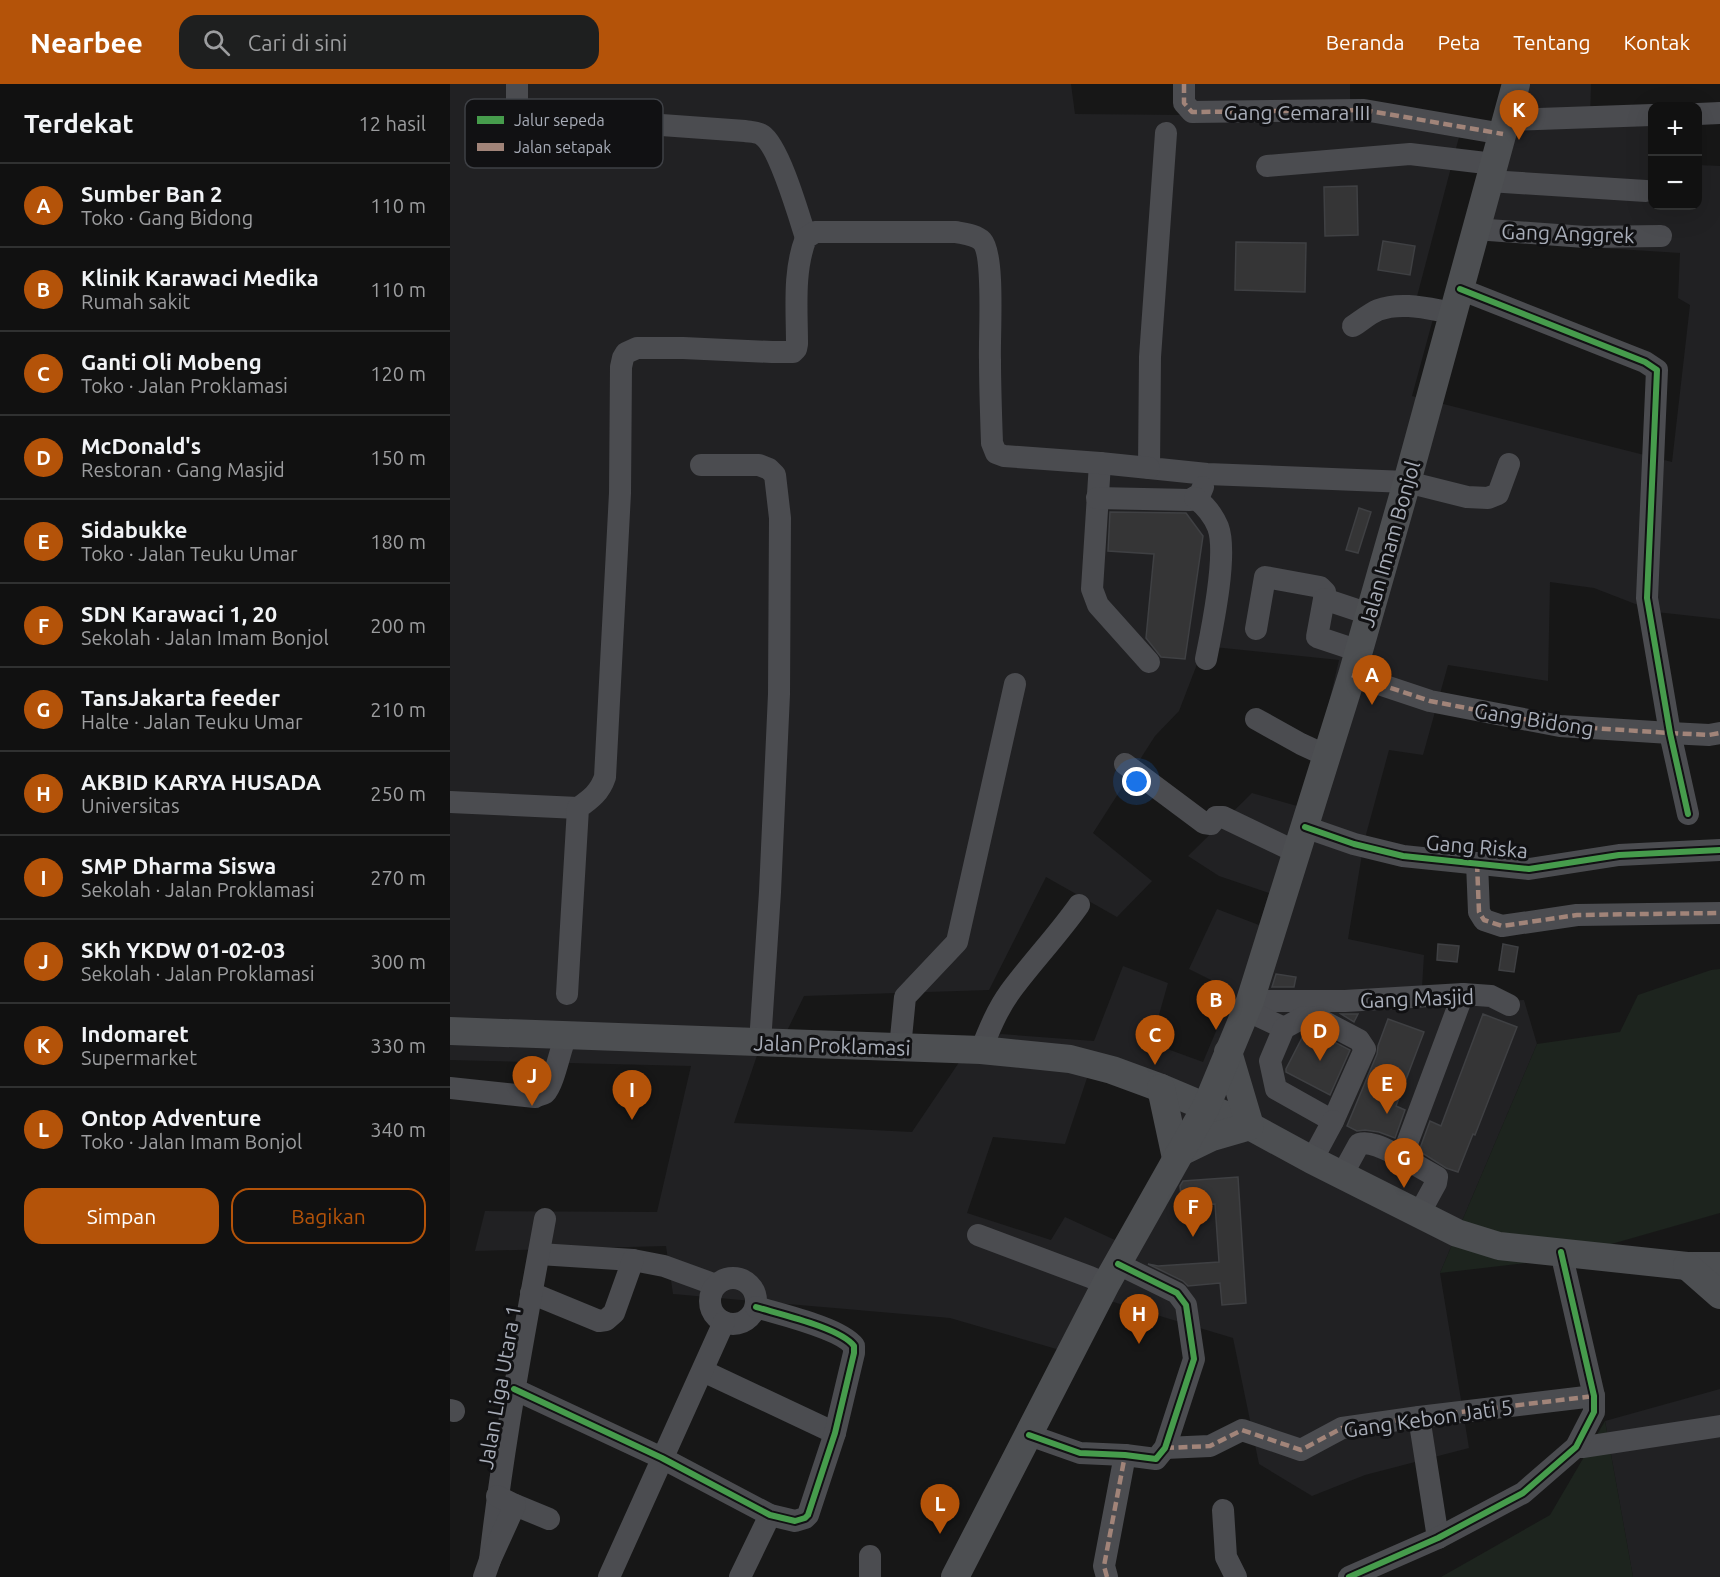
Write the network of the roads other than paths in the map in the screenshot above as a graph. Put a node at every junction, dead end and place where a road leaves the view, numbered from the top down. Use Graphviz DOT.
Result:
graph roads {
  1 [pos="1184,84"];
  2 [pos="1516,84"];
  3 [pos="1720,113"];
  4 [pos="1702,114"];
  5 [pos="1648,115"];
  6 [pos="663,125"];
  7 [pos="1505,127"];
  8 [pos="1166,133"];
  9 [pos="1267,166"];
  10 [pos="1492,173"];
  11 [pos="1646,191"];
  12 [pos="1475,230"];
  13 [pos="1661,236"];
  14 [pos="806,237"];
  15 [pos="1457,301"];
  16 [pos="1353,326"];
  17 [pos="1100,463"];
  18 [pos="1509,464"];
  19 [pos="701,465"];
  20 [pos="1149,468"];
  21 [pos="1207,474"];
  22 [pos="1407,482"];
  23 [pos="1097,498"];
  24 [pos="1196,498"];
  25 [pos="1324,599"];
  26 [pos="1369,614"];
  27 [pos="1256,629"];
  28 [pos="1206,659"];
  29 [pos="1149,662"];
  30 [pos="1355,663"];
  31 [pos="1015,684"];
  32 [pos="1256,719"];
  33 [pos="1670,733"];
  34 [pos="1720,733"];
  35 [pos="1327,756"];
  36 [pos="1125,765"];
  37 [pos="450,802"];
  38 [pos="578,808"];
  39 [pos="1688,814"];
  40 [pos="1301,839"];
  41 [pos="1720,850"];
  42 [pos="1477,863"];
  43 [pos="1079,905"];
  44 [pos="1720,913"];
  45 [pos="567,994"];
  46 [pos="1463,994"];
  47 [pos="1509,1005"];
  48 [pos="1248,1006"];
  49 [pos="1284,1028"];
  50 [pos="450,1031"];
  51 [pos="566,1036"];
  52 [pos="760,1043"];
  53 [pos="900,1048"];
  54 [pos="981,1050"];
  55 [pos="1228,1053"];
  56 [pos="450,1088"];
  57 [pos="1161,1088"];
  58 [pos="1206,1107"];
  59 [pos="1333,1121"];
  60 [pos="1250,1126"];
  61 [pos="1177,1155"];
  62 [pos="1402,1157"];
  63 [pos="1312,1160"];
  64 [pos="1342,1175"];
  65 [pos="1419,1214"];
  66 [pos="545,1219"];
  67 [pos="978,1235"];
  68 [pos="1561,1252"];
  69 [pos="539,1254"];
  70 [pos="633,1260"];
  71 [pos="1687,1266"];
  72 [pos="1720,1266"];
  73 [pos="1112,1274"];
  74 [pos="716,1285"];
  75 [pos="531,1293"];
  76 [pos="1720,1295"];
  77 [pos="756,1307"];
  78 [pos="724,1322"];
  79 [pos="703,1371"];
  80 [pos="514,1389"];
  81 [pos="1594,1396"];
  82 [pos="1419,1417"];
  83 [pos="1720,1426"];
  84 [pos="835,1433"];
  85 [pos="1029,1435"];
  86 [pos="1576,1447"];
  87 [pos="1166,1448"];
  88 [pos="1125,1455"];
  89 [pos="662,1458"];
  90 [pos="506,1500"];
  91 [pos="1223,1510"];
  92 [pos="770,1515"];
  93 [pos="549,1519"];
  94 [pos="1438,1538"];
  95 [pos="487,1569"];
  96 [pos="609,1577"];
  97 [pos="740,1577"];
  98 [pos="955,1577"];
  99 [pos="1107,1577"];
  100 [pos="1236,1577"];
  101 [pos="1349,1577"];
  1 -- 7 [label="street, Gang Cemara III"];
  2 -- 7 [label="main road, Jalan Imam Bonjol"];
  3 -- 4 [label="street"];
  5 -- 7 [label="street, Gang Cemara III"];
  6 -- 14 [label="street"];
  7 -- 10 [label="main road, Jalan Imam Bonjol"];
  8 -- 20 [label="street"];
  9 -- 10 [label="street"];
  10 -- 11 [label="street"];
  10 -- 12 [label="main road, Jalan Imam Bonjol"];
  12 -- 13 [label="street, Gang Anggrek"];
  12 -- 15 [label="main road, Jalan Imam Bonjol"];
  14 -- 17 [label="street"];
  14 -- 38 [label="street"];
  15 -- 16 [label="street"];
  15 -- 22 [label="main road, Jalan Imam Bonjol"];
  15 -- 33 [label="street"];
  17 -- 20 [label="street"];
  17 -- 23 [label="street"];
  18 -- 22 [label="street"];
  19 -- 52 [label="street"];
  20 -- 21 [label="street"];
  21 -- 22 [label="street"];
  21 -- 24 [label="street"];
  22 -- 26 [label="main road, Jalan Imam Bonjol"];
  23 -- 24 [label="street"];
  23 -- 29 [label="street"];
  24 -- 28 [label="street"];
  25 -- 26 [label="street"];
  25 -- 27 [label="street"];
  25 -- 30 [label="street, Gang Bidong"];
  26 -- 30 [label="main road, Jalan Imam Bonjol"];
  30 -- 33 [label="street, Gang Bidong"];
  30 -- 35 [label="main road, Jalan Imam Bonjol"];
  31 -- 53 [label="street"];
  32 -- 35 [label="street"];
  33 -- 34 [label="street, Gang Bidong"];
  33 -- 39 [label="street"];
  35 -- 40 [label="main road, Jalan Imam Bonjol"];
  36 -- 40 [label="street, Gang Riska"];
  37 -- 38 [label="street"];
  38 -- 45 [label="street"];
  40 -- 42 [label="street, Gang Riska"];
  40 -- 48 [label="main road, Jalan Imam Bonjol"];
  41 -- 42 [label="street, Gang Riska"];
  42 -- 44 [label="street"];
  43 -- 54 [label="street"];
  46 -- 47 [label="street, Gang Masjid"];
  46 -- 48 [label="street, Gang Masjid"];
  46 -- 62 [label="street"];
  48 -- 49 [label="street"];
  48 -- 55 [label="main road, Jalan Imam Bonjol"];
  49 -- 59 [label="street"];
  49 -- 59 [label="street"];
  50 -- 51 [label="main road, Jalan Proklamasi"];
  51 -- 52 [label="main road, Jalan Proklamasi"];
  51 -- 56 [label="street"];
  52 -- 53 [label="main road, Jalan Proklamasi"];
  53 -- 54 [label="main road, Jalan Proklamasi"];
  54 -- 57 [label="main road, Jalan Proklamasi"];
  55 -- 58 [label="main road, Jalan Imam Bonjol"];
  55 -- 60 [label="main road"];
  57 -- 58 [label="main road, Jalan Proklamasi"];
  57 -- 61 [label="main road"];
  58 -- 60 [label="main road, Jalan Proklamasi"];
  58 -- 61 [label="main road, Jalan Imam Bonjol"];
  59 -- 63 [label="street"];
  60 -- 61 [label="main road"];
  60 -- 63 [label="main road, Jalan Proklamasi"];
  61 -- 73 [label="main road, Jalan Imam Bonjol"];
  62 -- 64 [label="street"];
  62 -- 65 [label="street"];
  63 -- 64 [label="main road, Jalan Proklamasi"];
  64 -- 65 [label="main road, Jalan Proklamasi"];
  65 -- 68 [label="main road, Jalan Proklamasi"];
  66 -- 69 [label="street, Jalan Liga Utara 1"];
  67 -- 73 [label="street"];
  68 -- 71 [label="main road, Jalan Proklamasi"];
  68 -- 81 [label="street"];
  69 -- 70 [label="street"];
  69 -- 75 [label="street, Jalan Liga Utara 1"];
  70 -- 74 [label="street"];
  70 -- 75 [label="street"];
  71 -- 72 [label="main road, Jalan Proklamasi"];
  71 -- 76 [label="main road"];
  73 -- 85 [label="main road, Jalan Imam Bonjol"];
  73 -- 87 [label="street"];
  74 -- 77 [label="street"];
  74 -- 78 [label="street"];
  75 -- 80 [label="street, Jalan Liga Utara 1"];
  77 -- 78 [label="street"];
  77 -- 84 [label="street"];
  78 -- 79 [label="street"];
  79 -- 84 [label="street"];
  79 -- 89 [label="street"];
  80 -- 89 [label="street"];
  80 -- 90 [label="street, Jalan Liga Utara 1"];
  81 -- 82 [label="street, Gang Kebon Jati 5"];
  81 -- 86 [label="street"];
  82 -- 87 [label="street, Gang Kebon Jati 5"];
  82 -- 94 [label="street"];
  83 -- 86 [label="street"];
  84 -- 92 [label="street"];
  85 -- 88 [label="street"];
  85 -- 98 [label="main road, Jalan Imam Bonjol"];
  86 -- 94 [label="street"];
  87 -- 88 [label="street, Gang Kebon Jati 5"];
  88 -- 99 [label="street"];
  89 -- 92 [label="street"];
  89 -- 96 [label="street"];
  90 -- 93 [label="street"];
  90 -- 95 [label="street, Jalan Liga Utara 1"];
  91 -- 100 [label="street"];
  92 -- 97 [label="street"];
  94 -- 101 [label="street"];
}
